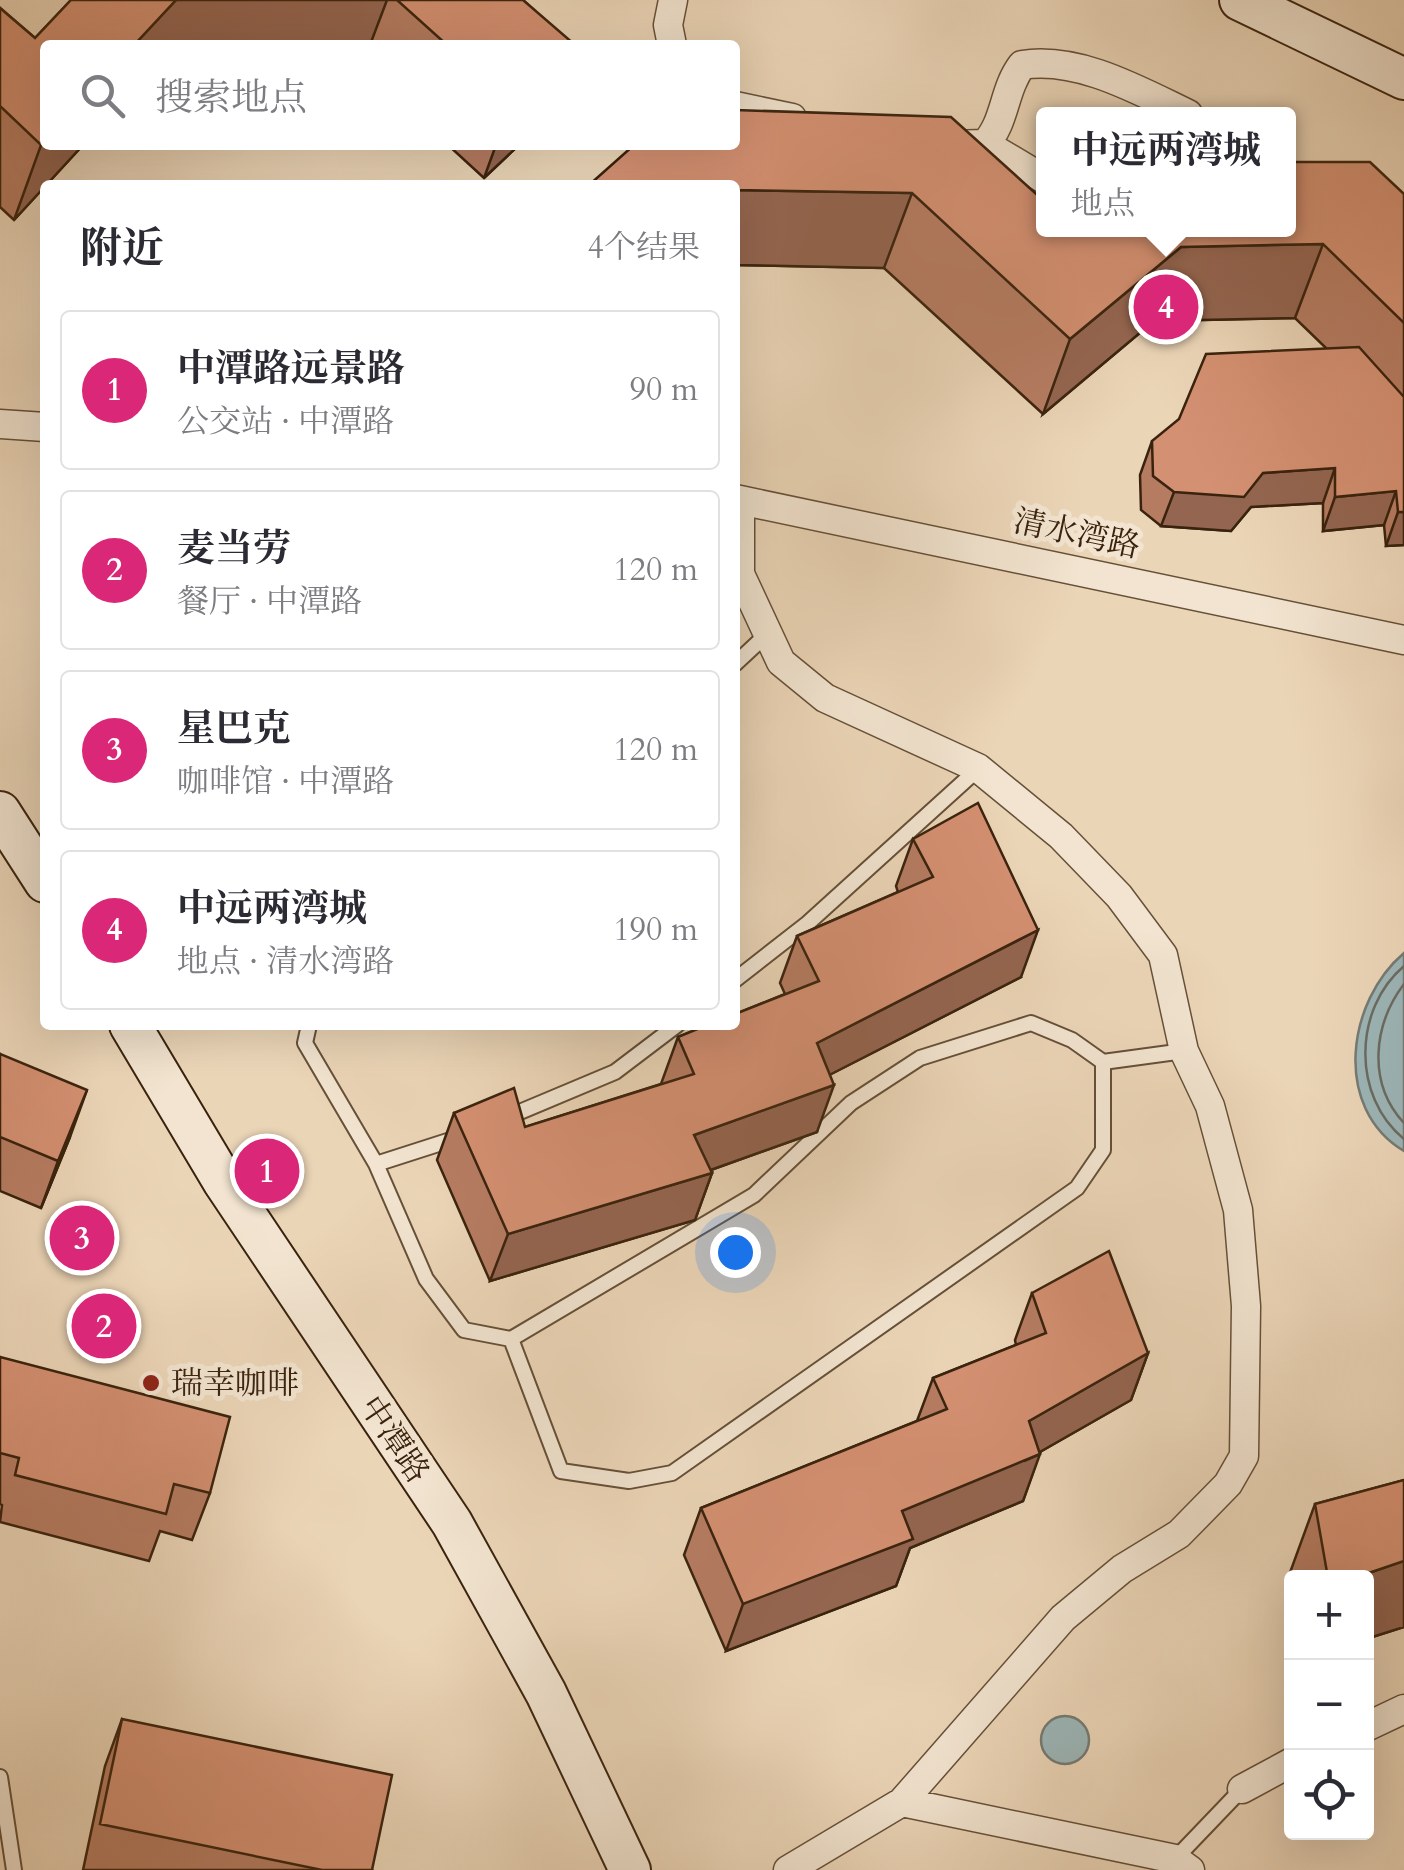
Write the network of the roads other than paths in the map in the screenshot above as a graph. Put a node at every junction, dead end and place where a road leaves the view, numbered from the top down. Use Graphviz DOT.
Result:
graph roads {
  1 [pos="673,0"];
  2 [pos="1240,0"];
  3 [pos="671,40"];
  4 [pos="1404,79"];
  5 [pos="740,107"];
  6 [pos="1173,107"];
  7 [pos="818,123"];
  8 [pos="917,140"];
  9 [pos="984,144"];
  10 [pos="1036,173"];
  11 [pos="0,424"];
  12 [pos="40,426"];
  13 [pos="740,500"];
  14 [pos="740,574"];
  15 [pos="766,635"];
  16 [pos="1404,640"];
  17 [pos="740,659"];
  18 [pos="978,768"];
  19 [pos="0,812"];
  20 [pos="40,874"];
  21 [pos="740,976"];
  22 [pos="133,1030"];
  23 [pos="309,1030"];
  24 [pos="670,1030"];
  25 [pos="1184,1051"];
  26 [pos="1103,1062"];
  27 [pos="495,1122"];
  28 [pos="478,1130"];
  29 [pos="376,1164"];
  30 [pos="511,1339"];
  31 [pos="1404,1709"];
  32 [pos="1374,1722"];
  33 [pos="1284,1766"];
  34 [pos="0,1777"];
  35 [pos="1242,1789"];
  36 [pos="902,1802"];
  37 [pos="1183,1865"];
  38 [pos="14,1870"];
  39 [pos="630,1870"];
  40 [pos="788,1870"];
  1 -- 3 [label="street"];
  2 -- 4 [label="street"];
  5 -- 7 [label="street"];
  6 -- 9 [label="street"];
  8 -- 9 [label="street"];
  9 -- 10 [label="street"];
  11 -- 12 [label="street"];
  13 -- 16 [label="street, 清水湾路"];
  14 -- 15 [label="street"];
  15 -- 17 [label="lane"];
  15 -- 18 [label="street"];
  18 -- 21 [label="lane"];
  18 -- 25 [label="street"];
  19 -- 20 [label="street"];
  22 -- 39 [label="street, 中潭路"];
  23 -- 29 [label="lane"];
  24 -- 27 [label="lane"];
  25 -- 26 [label="lane"];
  25 -- 36 [label="street"];
  26 -- 30 [label="lane"];
  26 -- 30 [label="lane"];
  28 -- 29 [label="lane"];
  29 -- 30 [label="lane"];
  31 -- 32 [label="street"];
  33 -- 35 [label="street"];
  34 -- 38 [label="lane"];
  35 -- 37 [label="lane"];
  36 -- 37 [label="street"];
  36 -- 40 [label="street"];
}
